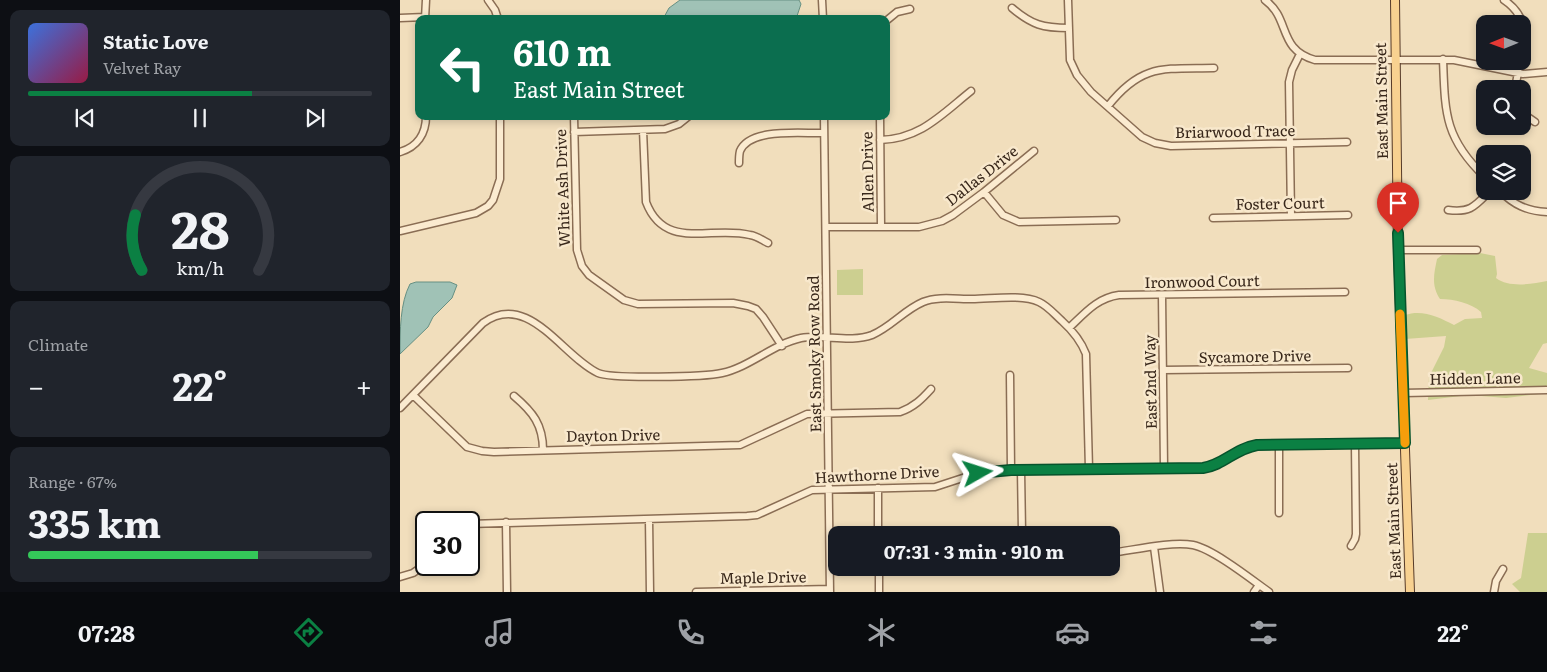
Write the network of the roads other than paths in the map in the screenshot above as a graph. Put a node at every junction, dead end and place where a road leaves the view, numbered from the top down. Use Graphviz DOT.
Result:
graph roads {
  1 [pos="426,0"];
  2 [pos="488,0"];
  3 [pos="822,0"];
  4 [pos="1068,0"];
  5 [pos="1267,0"];
  6 [pos="1395,0"];
  7 [pos="1504,0"];
  8 [pos="1012,8"];
  9 [pos="910,9"];
  10 [pos="425,15"];
  11 [pos="497,15"];
  12 [pos="823,15"];
  13 [pos="1518,15"];
  14 [pos="400,18"];
  15 [pos="415,18"];
  16 [pos="890,18"];
  17 [pos="1069,28"];
  18 [pos="1300,54"];
  19 [pos="1395,59"];
  20 [pos="1443,59"];
  21 [pos="1214,68"];
  22 [pos="1518,70"];
  23 [pos="1547,72"];
  24 [pos="1517,73"];
  25 [pos="1516,80"];
  26 [pos="971,91"];
  27 [pos="1108,106"];
  28 [pos="1531,119"];
  29 [pos="426,120"];
  30 [pos="500,120"];
  31 [pos="574,120"];
  32 [pos="684,120"];
  33 [pos="824,120"];
  34 [pos="880,120"];
  35 [pos="1535,122"];
  36 [pos="643,130"];
  37 [pos="574,132"];
  38 [pos="824,134"];
  39 [pos="880,140"];
  40 [pos="1347,142"];
  41 [pos="1290,143"];
  42 [pos="1034,151"];
  43 [pos="400,152"];
  44 [pos="739,163"];
  45 [pos="1476,169"];
  46 [pos="984,192"];
  47 [pos="1480,200"];
  48 [pos="1511,200"];
  49 [pos="1448,210"];
  50 [pos="1547,212"];
  51 [pos="1348,215"];
  52 [pos="1291,216"];
  53 [pos="1213,218"];
  54 [pos="1116,220"];
  55 [pos="881,226"];
  56 [pos="826,227"];
  57 [pos="400,231"];
  58 [pos="768,243"];
  59 [pos="1398,250"];
  60 [pos="1477,250"];
  61 [pos="1345,292"];
  62 [pos="1162,295"];
  63 [pos="1069,328"];
  64 [pos="827,338"];
  65 [pos="782,346"];
  66 [pos="1348,368"];
  67 [pos="1163,370"];
  68 [pos="1010,376"];
  69 [pos="932,389"];
  70 [pos="1547,390"];
  71 [pos="1403,393"];
  72 [pos="413,396"];
  73 [pos="514,396"];
  74 [pos="400,408"];
  75 [pos="828,413"];
  76 [pos="1405,443"];
  77 [pos="1279,444"];
  78 [pos="1354,444"];
  79 [pos="542,450"];
  80 [pos="1164,468"];
  81 [pos="1089,469"];
  82 [pos="1011,470"];
  83 [pos="1021,470"];
  84 [pos="878,488"];
  85 [pos="829,489"];
  86 [pos="1280,513"];
  87 [pos="649,519"];
  88 [pos="506,522"];
  89 [pos="480,523"];
  90 [pos="878,526"];
  91 [pos="1022,526"];
  92 [pos="1350,546"];
  93 [pos="1154,547"];
  94 [pos="1120,552"];
  95 [pos="1503,569"];
  96 [pos="415,572"];
  97 [pos="879,576"];
  98 [pos="400,577"];
  99 [pos="1259,585"];
  100 [pos="735,591"];
  101 [pos="830,591"];
  102 [pos="507,592"];
  103 [pos="650,592"];
  104 [pos="696,592"];
  105 [pos="879,592"];
  106 [pos="1160,592"];
  107 [pos="1254,592"];
  108 [pos="1269,592"];
  109 [pos="1410,592"];
  110 [pos="1494,592"];
  1 -- 10 [label="street"];
  2 -- 11 [label="street"];
  3 -- 12 [label="street"];
  4 -- 17 [label="street, Briarwood Trace"];
  5 -- 18 [label="street"];
  6 -- 19 [label="main road, East Main Street"];
  7 -- 13 [label="street"];
  8 -- 17 [label="street"];
  9 -- 16 [label="street"];
  14 -- 15 [label="street"];
  17 -- 27 [label="street, Briarwood Trace"];
  18 -- 19 [label="street"];
  18 -- 41 [label="street"];
  19 -- 20 [label="street"];
  19 -- 59 [label="main road, East Main Street"];
  20 -- 24 [label="street"];
  20 -- 45 [label="street"];
  21 -- 27 [label="street"];
  22 -- 24 [label="street"];
  23 -- 24 [label="street"];
  24 -- 25 [label="street"];
  26 -- 39 [label="street"];
  27 -- 41 [label="street, Briarwood Trace"];
  28 -- 35 [label="street"];
  29 -- 43 [label="street"];
  30 -- 57 [label="street"];
  31 -- 37 [label="street, White Ash Drive"];
  32 -- 36 [label="street"];
  33 -- 38 [label="street, East Smoky Row Road"];
  34 -- 39 [label="street, Allen Drive"];
  36 -- 37 [label="street"];
  36 -- 58 [label="street"];
  37 -- 65 [label="street, White Ash Drive"];
  38 -- 44 [label="street"];
  38 -- 56 [label="street, East Smoky Row Road"];
  39 -- 55 [label="street, Allen Drive"];
  40 -- 41 [label="street, Briarwood Trace"];
  41 -- 52 [label="street"];
  42 -- 46 [label="street, Dallas Drive"];
  46 -- 54 [label="street"];
  46 -- 55 [label="street, Dallas Drive"];
  47 -- 49 [label="street"];
  48 -- 50 [label="street"];
  51 -- 52 [label="street, Foster Court"];
  52 -- 53 [label="street, Foster Court"];
  55 -- 56 [label="street, Dallas Drive"];
  56 -- 64 [label="street, East Smoky Row Road"];
  59 -- 60 [label="street"];
  59 -- 71 [label="main road, East Main Street"];
  61 -- 62 [label="street, Ironwood Court"];
  62 -- 63 [label="street, Ironwood Court"];
  62 -- 67 [label="street, East 2nd Way"];
  63 -- 64 [label="street"];
  63 -- 81 [label="street"];
  64 -- 65 [label="street"];
  64 -- 75 [label="street, East Smoky Row Road"];
  65 -- 72 [label="street"];
  66 -- 67 [label="street, Sycamore Drive"];
  67 -- 80 [label="street, East 2nd Way"];
  68 -- 82 [label="street"];
  69 -- 75 [label="street, Dayton Drive"];
  70 -- 71 [label="street, Hidden Lane"];
  71 -- 76 [label="main road, East Main Street"];
  72 -- 74 [label="street"];
  72 -- 79 [label="street, Dayton Drive"];
  73 -- 79 [label="street"];
  75 -- 79 [label="street, Dayton Drive"];
  75 -- 85 [label="street, East Smoky Row Road"];
  76 -- 78 [label="street, Hawthorne Drive"];
  76 -- 109 [label="main road, East Main Street"];
  77 -- 78 [label="street, Hawthorne Drive"];
  77 -- 80 [label="street, Hawthorne Drive"];
  77 -- 86 [label="street"];
  78 -- 92 [label="street"];
  80 -- 81 [label="street, Hawthorne Drive"];
  81 -- 83 [label="street, Hawthorne Drive"];
  82 -- 83 [label="street, Hawthorne Drive"];
  82 -- 84 [label="street, Hawthorne Drive"];
  83 -- 91 [label="street"];
  84 -- 85 [label="street, Hawthorne Drive"];
  84 -- 90 [label="street"];
  85 -- 87 [label="street, Hawthorne Drive"];
  85 -- 101 [label="street, East Smoky Row Road"];
  87 -- 88 [label="street, Hawthorne Drive"];
  87 -- 103 [label="street"];
  88 -- 89 [label="street, Hawthorne Drive"];
  88 -- 102 [label="street"];
  93 -- 94 [label="street"];
  93 -- 99 [label="street"];
  93 -- 106 [label="street"];
  95 -- 110 [label="street"];
  96 -- 98 [label="street"];
  97 -- 105 [label="street"];
  99 -- 107 [label="street"];
  99 -- 108 [label="street"];
  100 -- 101 [label="street, Maple Drive"];
  100 -- 104 [label="street, Maple Drive"];
}
